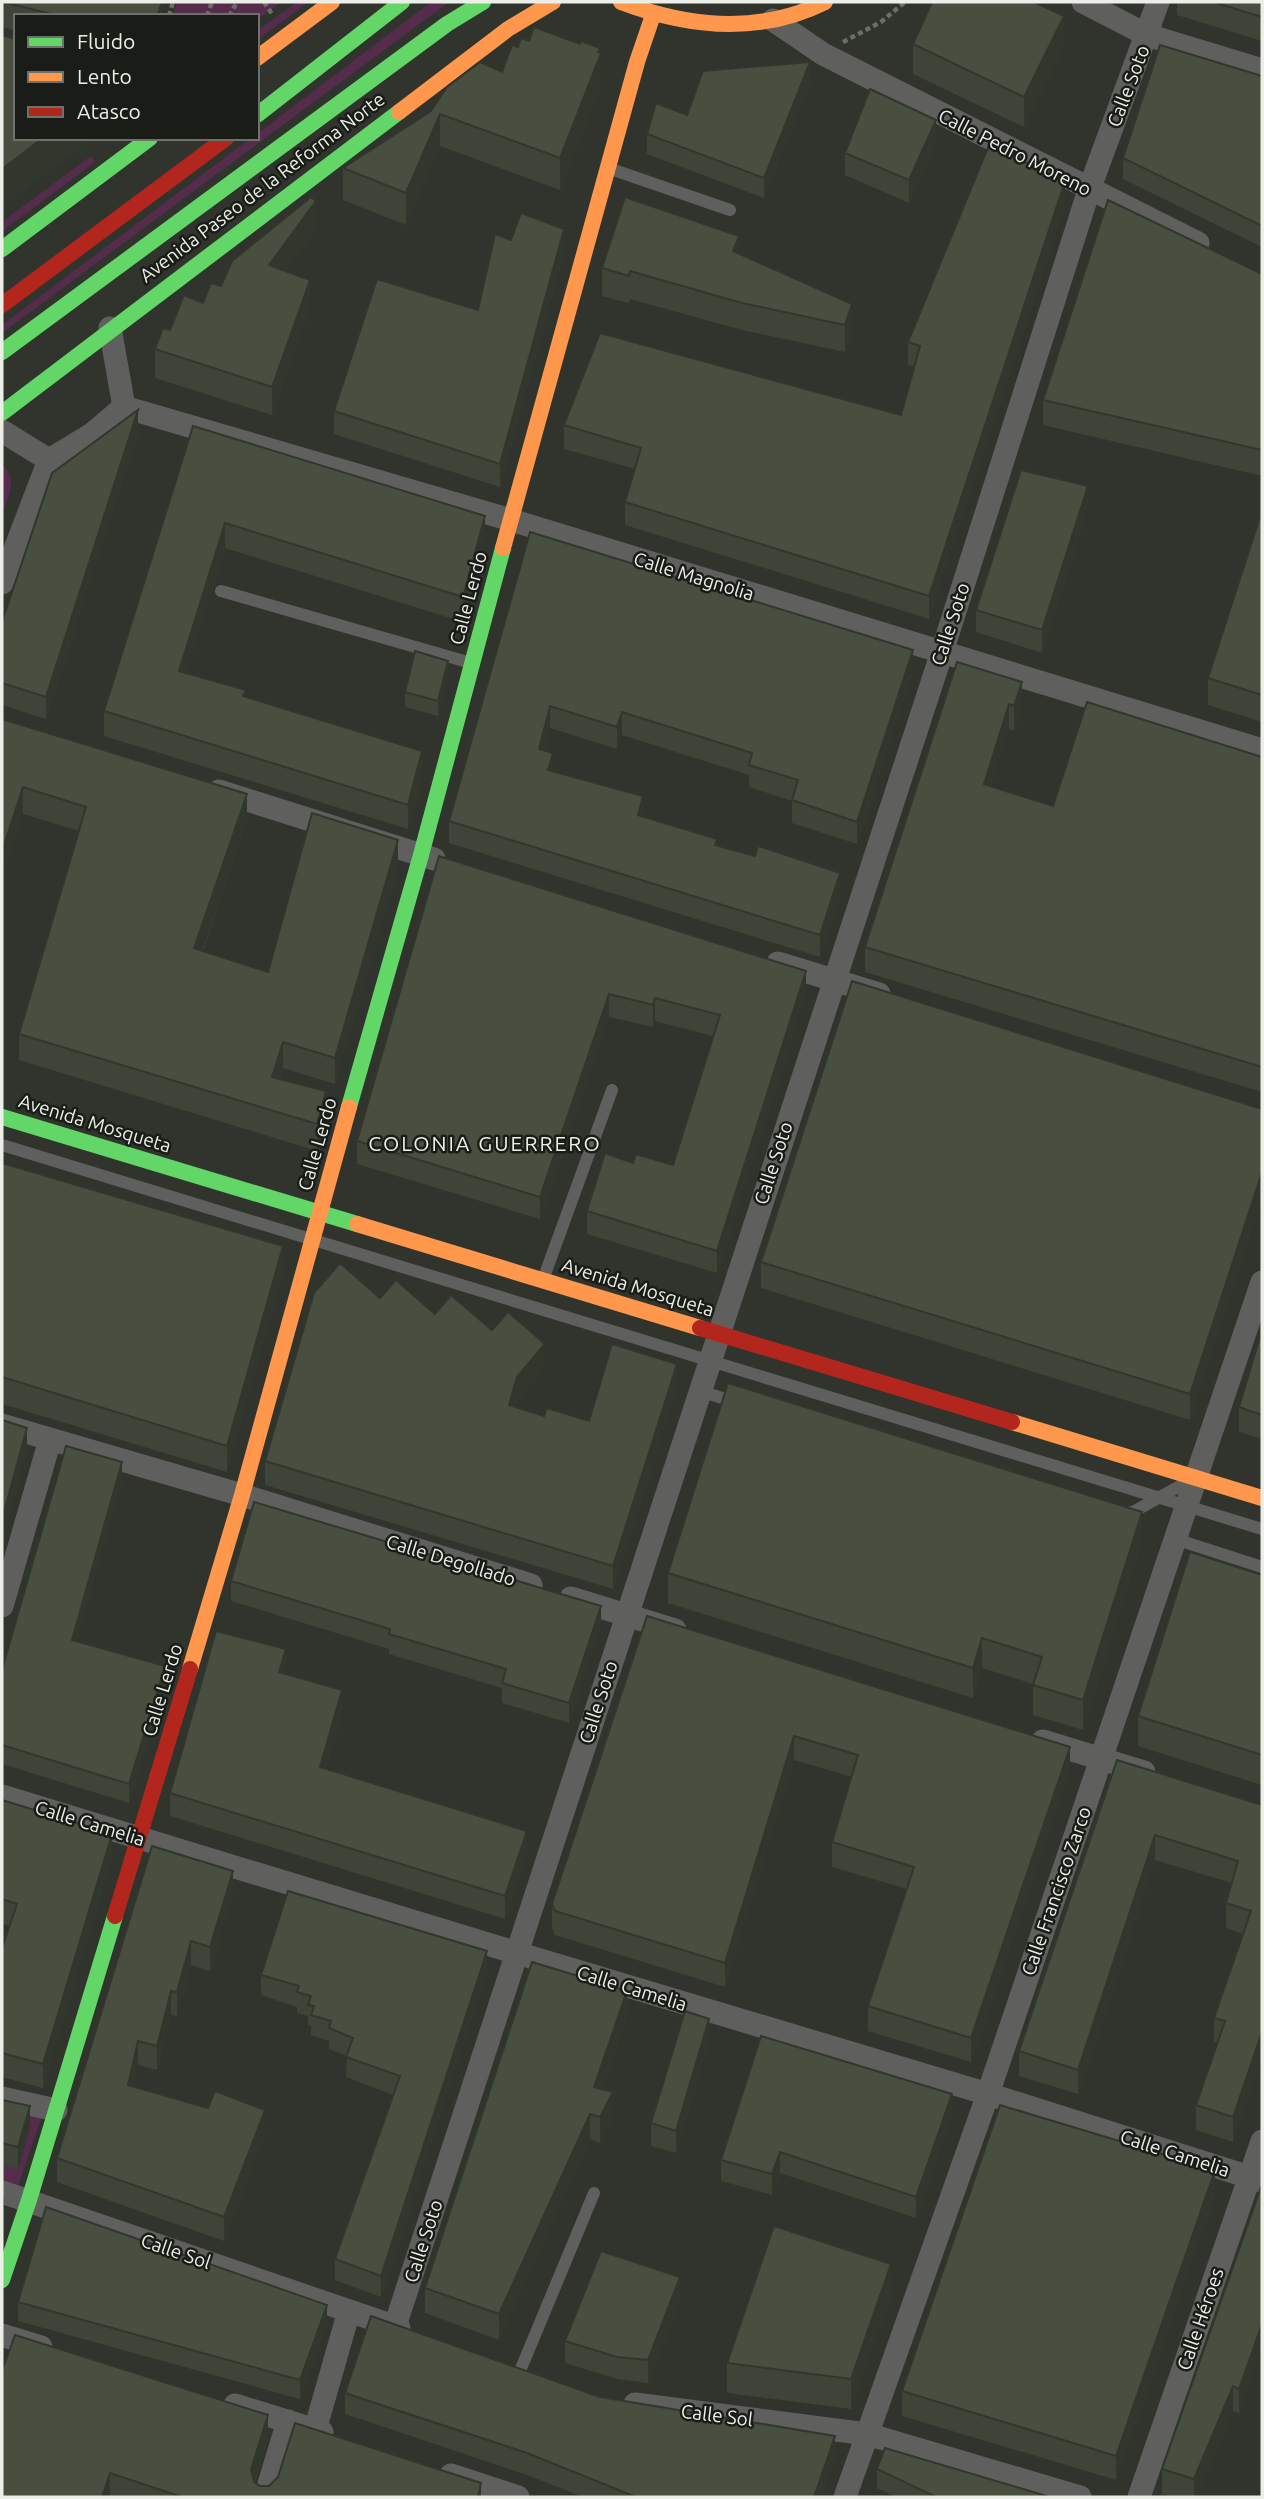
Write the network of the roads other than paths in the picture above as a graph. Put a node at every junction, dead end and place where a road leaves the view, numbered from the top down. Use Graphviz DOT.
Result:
graph roads {
  1 [pos="332,2"];
  2 [pos="402,2"];
  3 [pos="483,2"];
  4 [pos="553,2"];
  5 [pos="621,2"];
  6 [pos="825,2"];
  7 [pos="1083,2"];
  8 [pos="1158,2"];
  9 [pos="653,15"];
  10 [pos="774,20"];
  11 [pos="1147,35"];
  12 [pos="259,57"];
  13 [pos="1262,70"];
  14 [pos="259,113"];
  15 [pos="147,140"];
  16 [pos="223,140"];
  17 [pos="608,168"];
  18 [pos="1089,190"];
  19 [pos="730,210"];
  20 [pos="2,249"];
  21 [pos="1213,251"];
  22 [pos="2,305"];
  23 [pos="110,328"];
  24 [pos="2,352"];
  25 [pos="124,407"];
  26 [pos="2,413"];
  27 [pos="2,431"];
  28 [pos="49,460"];
  29 [pos="511,520"];
  30 [pos="2,583"];
  31 [pos="221,591"];
  32 [pos="942,652"];
  33 [pos="471,664"];
  34 [pos="1262,750"];
  35 [pos="198,784"];
  36 [pos="421,855"];
  37 [pos="461,867"];
  38 [pos="753,956"];
  39 [pos="833,980"];
  40 [pos="898,1000"];
  41 [pos="612,1090"];
  42 [pos="2,1117"];
  43 [pos="2,1145"];
  44 [pos="319,1213"];
  45 [pos="312,1238"];
  46 [pos="543,1280"];
  47 [pos="1262,1282"];
  48 [pos="718,1333"];
  49 [pos="710,1359"];
  50 [pos="699,1391"];
  51 [pos="753,1407"];
  52 [pos="2,1425"];
  53 [pos="50,1440"];
  54 [pos="1196,1477"];
  55 [pos="242,1495"];
  56 [pos="1160,1497"];
  57 [pos="1262,1498"];
  58 [pos="1186,1505"];
  59 [pos="1108,1513"];
  60 [pos="1262,1529"];
  61 [pos="1175,1539"];
  62 [pos="1262,1567"];
  63 [pos="2,1606"];
  64 [pos="627,1615"];
  65 [pos="692,1635"];
  66 [pos="1021,1735"];
  67 [pos="1100,1759"];
  68 [pos="1163,1778"];
  69 [pos="2,1796"];
  70 [pos="139,1838"];
  71 [pos="517,1953"];
  72 [pos="988,2094"];
  73 [pos="2,2098"];
  74 [pos="56,2110"];
  75 [pos="1262,2141"];
  76 [pos="1256,2179"];
  77 [pos="2,2192"];
  78 [pos="594,2193"];
  79 [pos="29,2200"];
  80 [pos="2,2280"];
  81 [pos="349,2311"];
  82 [pos="395,2326"];
  83 [pos="2,2335"];
  84 [pos="420,2335"];
  85 [pos="67,2355"];
  86 [pos="495,2362"];
  87 [pos="520,2371"];
  88 [pos="545,2380"];
  89 [pos="210,2397"];
  90 [pos="619,2402"];
  91 [pos="288,2421"];
  92 [pos="315,2430"];
  93 [pos="867,2434"];
  94 [pos="341,2438"];
  95 [pos="430,2468"];
  96 [pos="510,2496"];
  97 [pos="265,2497"];
  98 [pos="845,2497"];
  99 [pos="1080,2497"];
  100 [pos="1139,2497"];
  1 -- 12 [label="street"];
  2 -- 14 [label="street"];
  3 -- 24 [label="street, Avenida Paseo de la Reforma Norte"];
  4 -- 23 [label="street, Avenida Paseo de la Reforma Norte"];
  5 -- 9 [label="street"];
  6 -- 10 [label="street"];
  7 -- 11 [label="street"];
  8 -- 11 [label="street, Calle Soto"];
  9 -- 10 [label="street"];
  9 -- 17 [label="street, Calle Lerdo"];
  10 -- 18 [label="street, Calle Pedro Moreno"];
  11 -- 13 [label="street"];
  11 -- 18 [label="street, Calle Soto"];
  15 -- 20 [label="street"];
  16 -- 22 [label="street"];
  17 -- 19 [label="lane"];
  17 -- 29 [label="street, Calle Lerdo"];
  18 -- 21 [label="street, Calle Pedro Moreno"];
  18 -- 32 [label="street, Calle Soto"];
  23 -- 25 [label="street"];
  23 -- 26 [label="street, Avenida Paseo de la Reforma Norte"];
  25 -- 28 [label="street"];
  25 -- 29 [label="street, Calle Magnolia"];
  27 -- 28 [label="street"];
  28 -- 30 [label="street"];
  29 -- 32 [label="street, Calle Magnolia"];
  29 -- 33 [label="street, Calle Lerdo"];
  31 -- 33 [label="lane"];
  32 -- 34 [label="street, Calle Magnolia"];
  32 -- 39 [label="street, Calle Soto"];
  33 -- 36 [label="street, Calle Lerdo"];
  35 -- 36 [label="street"];
  36 -- 37 [label="street"];
  36 -- 44 [label="street, Calle Lerdo"];
  38 -- 39 [label="street"];
  39 -- 40 [label="street"];
  39 -- 48 [label="street, Calle Soto"];
  41 -- 46 [label="lane"];
  42 -- 44 [label="street, Avenida Mosqueta"];
  43 -- 45 [label="lane"];
  44 -- 45 [label="street, Calle Lerdo"];
  44 -- 46 [label="street, Avenida Mosqueta"];
  45 -- 49 [label="lane"];
  45 -- 55 [label="street, Calle Lerdo"];
  46 -- 48 [label="street, Avenida Mosqueta"];
  47 -- 54 [label="street, Calle Francisco Zarco"];
  48 -- 49 [label="street, Calle Soto"];
  48 -- 54 [label="street, Avenida Mosqueta"];
  49 -- 50 [label="street, Calle Soto"];
  49 -- 56 [label="lane"];
  50 -- 51 [label="lane"];
  50 -- 64 [label="street, Calle Soto"];
  52 -- 53 [label="street, Calle Degollado"];
  53 -- 55 [label="street, Calle Degollado"];
  53 -- 63 [label="street"];
  54 -- 56 [label="lane"];
  54 -- 57 [label="street, Avenida Mosqueta"];
  54 -- 58 [label="street, Calle Francisco Zarco"];
  55 -- 64 [label="street, Calle Degollado"];
  55 -- 70 [label="street, Calle Lerdo"];
  56 -- 58 [label="lane"];
  56 -- 59 [label="lane"];
  58 -- 60 [label="lane"];
  58 -- 61 [label="street, Calle Francisco Zarco"];
  61 -- 62 [label="lane"];
  61 -- 67 [label="street, Calle Francisco Zarco"];
  64 -- 65 [label="street, Calle Degollado"];
  64 -- 71 [label="street, Calle Soto"];
  66 -- 67 [label="street"];
  67 -- 68 [label="street"];
  67 -- 72 [label="street, Calle Francisco Zarco"];
  69 -- 70 [label="street, Calle Camelia"];
  70 -- 71 [label="street, Calle Camelia"];
  70 -- 74 [label="street, Calle Lerdo"];
  71 -- 72 [label="street, Calle Camelia"];
  71 -- 82 [label="street, Calle Soto"];
  72 -- 76 [label="street, Calle Camelia"];
  72 -- 93 [label="street, Calle Francisco Zarco"];
  73 -- 74 [label="street"];
  74 -- 79 [label="street, Calle Lerdo"];
  75 -- 76 [label="street, Calle Héroes"];
  76 -- 100 [label="street, Calle Héroes"];
  77 -- 79 [label="street, Calle Sol"];
  78 -- 87 [label="lane"];
  79 -- 80 [label="street, Calle Lerdo"];
  79 -- 81 [label="street, Calle Sol"];
  81 -- 82 [label="street, Calle Sol"];
  81 -- 92 [label="street"];
  82 -- 84 [label="street, Calle Sol"];
  83 -- 85 [label="street"];
  86 -- 87 [label="street"];
  87 -- 88 [label="street"];
  89 -- 91 [label="street"];
  90 -- 93 [label="street, Calle Sol"];
  91 -- 92 [label="street"];
  91 -- 97 [label="street"];
  92 -- 94 [label="street"];
  93 -- 98 [label="street, Calle Francisco Zarco"];
  93 -- 99 [label="street, Calle Sol"];
  95 -- 96 [label="street"];
}
